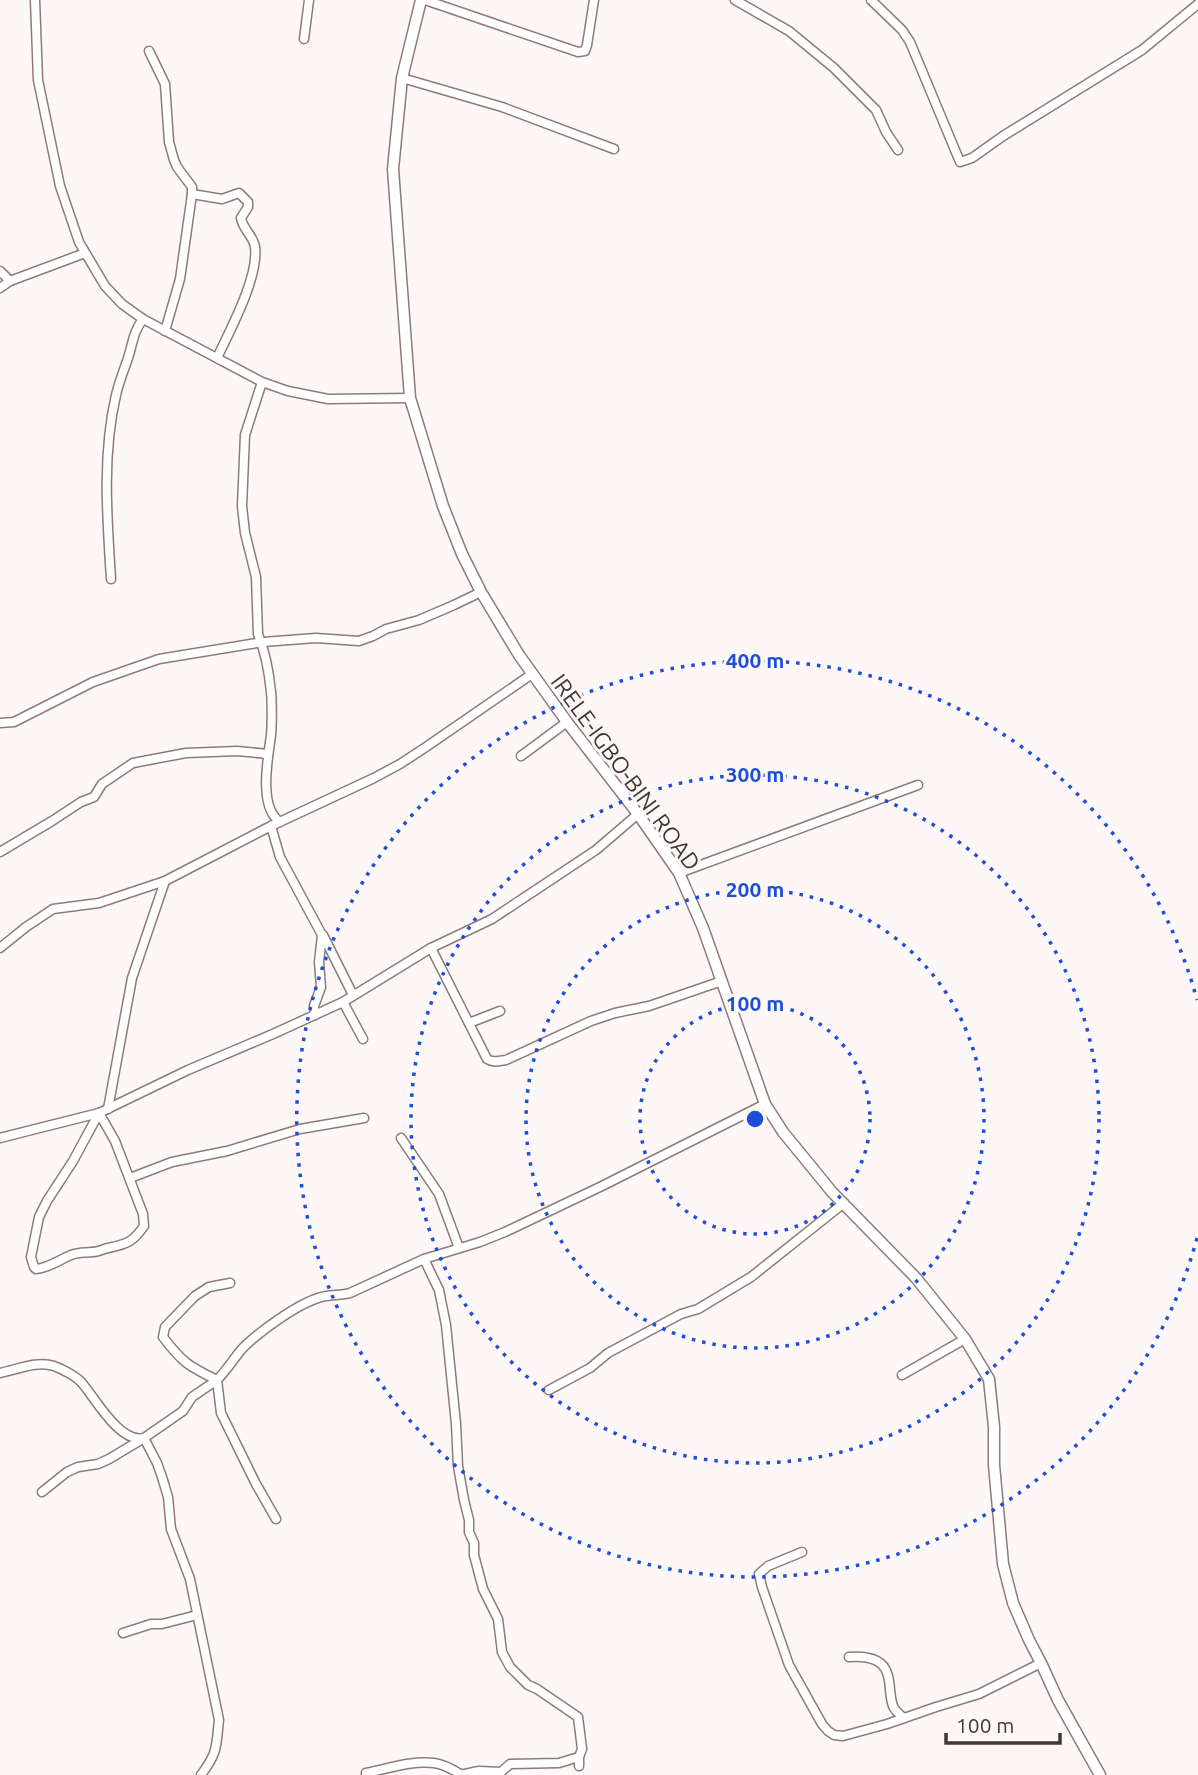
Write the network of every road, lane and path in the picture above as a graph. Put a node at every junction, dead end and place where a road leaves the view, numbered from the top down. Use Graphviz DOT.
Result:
graph roads {
  1 [pos="35,0"];
  2 [pos="309,0"];
  3 [pos="423,0"];
  4 [pos="594,0"];
  5 [pos="735,0"];
  6 [pos="871,0"];
  7 [pos="1198,4"];
  8 [pos="304,39"];
  9 [pos="149,51"];
  10 [pos="402,78"];
  11 [pos="614,149"];
  12 [pos="898,150"];
  13 [pos="192,194"];
  14 [pos="85,253"];
  15 [pos="0,271"];
  16 [pos="10,281"];
  17 [pos="0,288"];
  18 [pos="143,319"];
  19 [pos="165,331"];
  20 [pos="218,358"];
  21 [pos="262,382"];
  22 [pos="410,398"];
  23 [pos="111,579"];
  24 [pos="481,592"];
  25 [pos="262,642"];
  26 [pos="532,674"];
  27 [pos="567,722"];
  28 [pos="0,723"];
  29 [pos="268,754"];
  30 [pos="521,757"];
  31 [pos="918,785"];
  32 [pos="638,814"];
  33 [pos="281,822"];
  34 [pos="271,826"];
  35 [pos="0,852"];
  36 [pos="679,873"];
  37 [pos="165,881"];
  38 [pos="322,935"];
  39 [pos="0,948"];
  40 [pos="431,948"];
  41 [pos="722,981"];
  42 [pos="353,995"];
  43 [pos="343,1002"];
  44 [pos="500,1011"];
  45 [pos="315,1015"];
  46 [pos="469,1023"];
  47 [pos="363,1039"];
  48 [pos="765,1104"];
  49 [pos="108,1109"];
  50 [pos="99,1113"];
  51 [pos="363,1118"];
  52 [pos="0,1138"];
  53 [pos="401,1138"];
  54 [pos="130,1178"];
  55 [pos="844,1203"];
  56 [pos="459,1248"];
  57 [pos="424,1259"];
  58 [pos="230,1283"];
  59 [pos="965,1339"];
  60 [pos="0,1373"];
  61 [pos="902,1376"];
  62 [pos="217,1380"];
  63 [pos="549,1390"];
  64 [pos="144,1438"];
  65 [pos="42,1492"];
  66 [pos="276,1518"];
  67 [pos="802,1552"];
  68 [pos="197,1615"];
  69 [pos="123,1633"];
  70 [pos="849,1657"];
  71 [pos="1041,1663"];
  72 [pos="904,1718"];
  73 [pos="366,1773"];
  74 [pos="460,1774"];
  75 [pos="201,1775"];
  76 [pos="1100,1775"];
  1 -- 14 [label="street"];
  2 -- 8 [label="street"];
  3 -- 4 [label="street"];
  3 -- 10 [label="street, IRELE-IGBO-BINI ROAD"];
  5 -- 12 [label="street"];
  6 -- 7 [label="street"];
  9 -- 13 [label="street"];
  10 -- 11 [label="street"];
  10 -- 22 [label="street, IRELE-IGBO-BINI ROAD"];
  13 -- 19 [label="street"];
  13 -- 20 [label="street"];
  14 -- 16 [label="street"];
  14 -- 18 [label="street"];
  15 -- 16 [label="street"];
  16 -- 17 [label="street"];
  18 -- 19 [label="street"];
  18 -- 23 [label="street"];
  19 -- 20 [label="street"];
  20 -- 21 [label="street"];
  21 -- 22 [label="street"];
  21 -- 25 [label="street"];
  22 -- 24 [label="street, IRELE-IGBO-BINI ROAD"];
  24 -- 25 [label="street"];
  24 -- 26 [label="street, IRELE-IGBO-BINI ROAD"];
  25 -- 28 [label="street"];
  25 -- 29 [label="street"];
  26 -- 27 [label="street, IRELE-IGBO-BINI ROAD"];
  26 -- 33 [label="street"];
  27 -- 30 [label="street"];
  27 -- 32 [label="street, IRELE-IGBO-BINI ROAD"];
  29 -- 33 [label="street"];
  29 -- 35 [label="street"];
  31 -- 36 [label="street"];
  32 -- 36 [label="street, IRELE-IGBO-BINI ROAD"];
  32 -- 40 [label="street"];
  33 -- 34 [label="street"];
  34 -- 37 [label="street"];
  34 -- 38 [label="street"];
  36 -- 41 [label="street, IRELE-IGBO-BINI ROAD"];
  37 -- 39 [label="street"];
  37 -- 49 [label="street"];
  38 -- 42 [label="street"];
  38 -- 45 [label="street"];
  40 -- 42 [label="street"];
  40 -- 46 [label="street"];
  41 -- 46 [label="street"];
  41 -- 48 [label="street, IRELE-IGBO-BINI ROAD"];
  42 -- 43 [label="street"];
  43 -- 45 [label="street"];
  43 -- 47 [label="street"];
  44 -- 46 [label="street"];
  45 -- 49 [label="street"];
  48 -- 55 [label="street, IRELE-IGBO-BINI ROAD"];
  48 -- 56 [label="street"];
  49 -- 50 [label="street"];
  50 -- 52 [label="street"];
  50 -- 54 [label="street"];
  50 -- 54 [label="street"];
  51 -- 54 [label="street"];
  53 -- 56 [label="street"];
  55 -- 59 [label="street, IRELE-IGBO-BINI ROAD"];
  55 -- 63 [label="street"];
  56 -- 57 [label="street"];
  57 -- 62 [label="street"];
  57 -- 74 [label="street"];
  58 -- 62 [label="street"];
  59 -- 61 [label="street"];
  59 -- 71 [label="street, IRELE-IGBO-BINI ROAD"];
  60 -- 64 [label="street"];
  62 -- 64 [label="street"];
  62 -- 66 [label="street"];
  64 -- 65 [label="street"];
  64 -- 68 [label="street"];
  67 -- 72 [label="street"];
  68 -- 69 [label="street"];
  68 -- 75 [label="street"];
  70 -- 72 [label="street"];
  71 -- 72 [label="street"];
  71 -- 76 [label="street, IRELE-IGBO-BINI ROAD"];
  73 -- 74 [label="street"];
}
